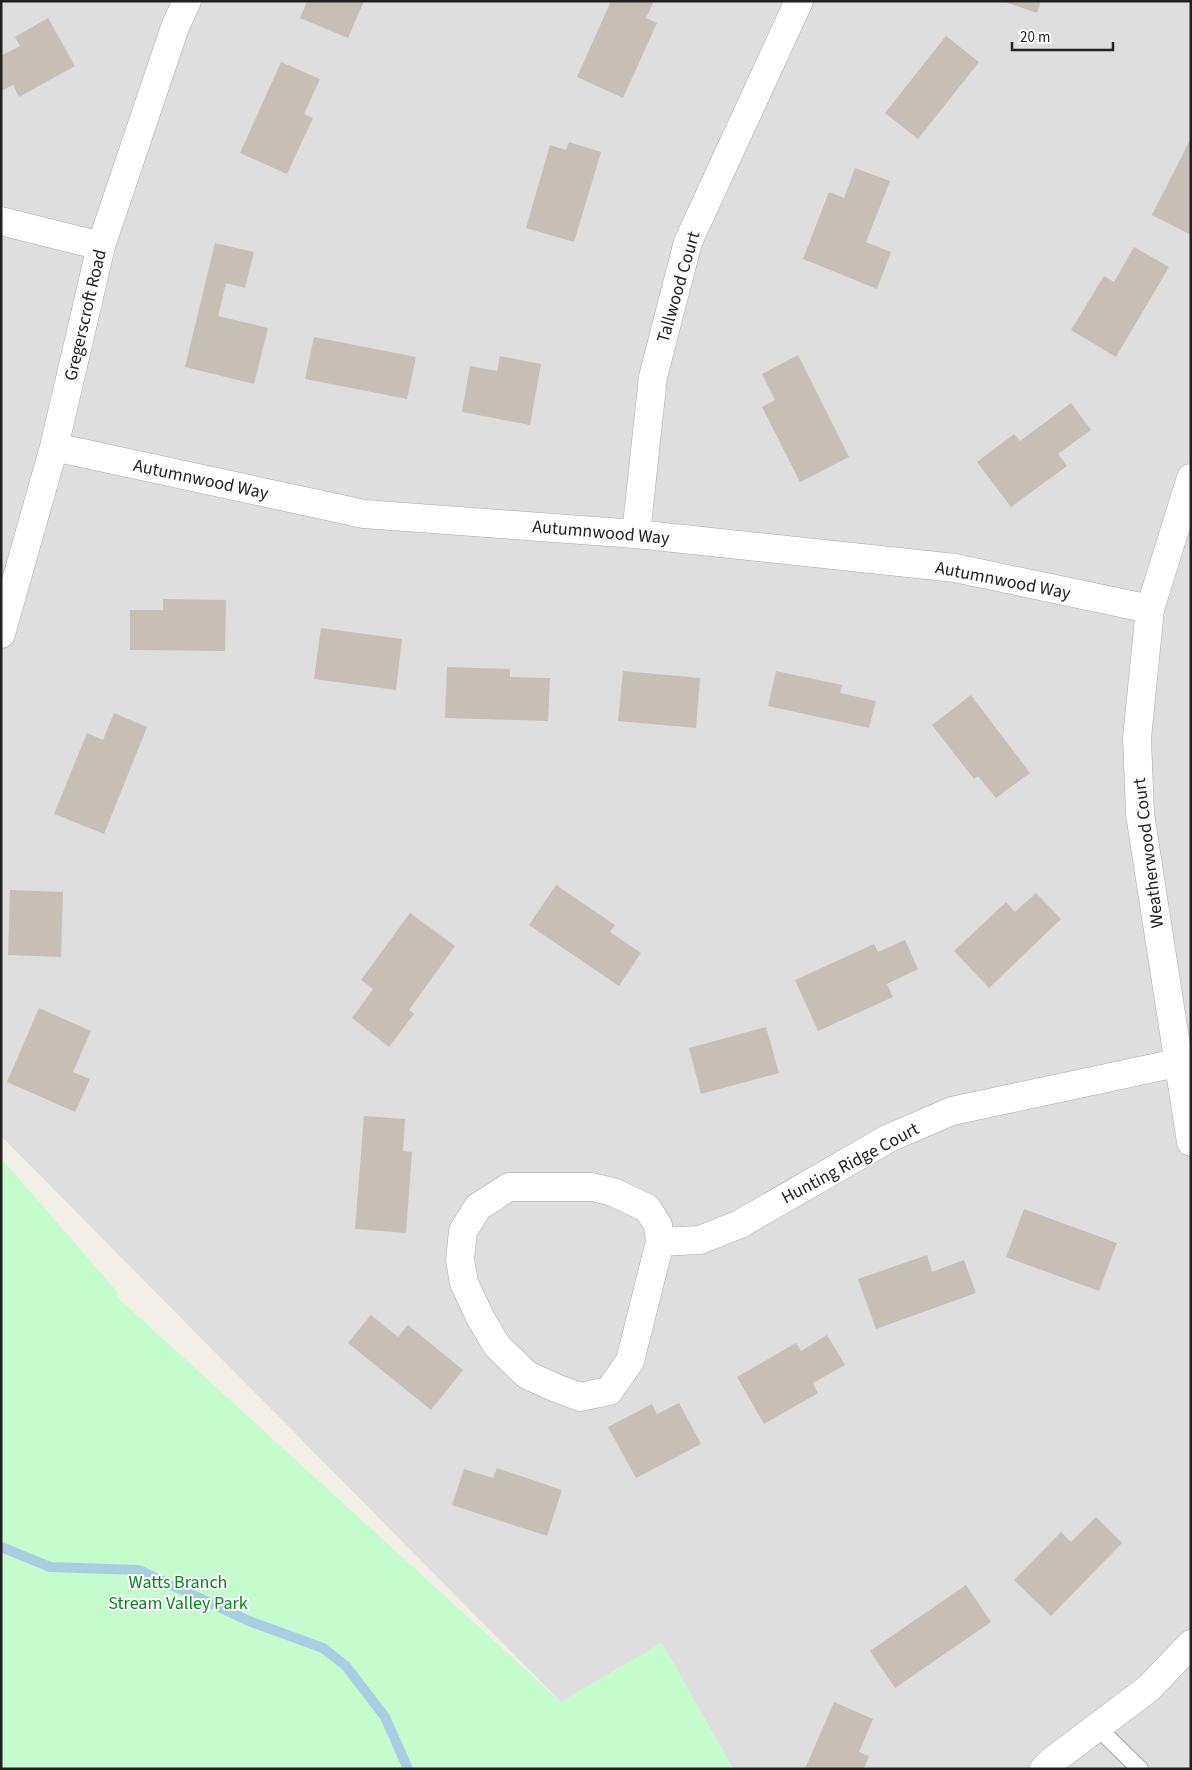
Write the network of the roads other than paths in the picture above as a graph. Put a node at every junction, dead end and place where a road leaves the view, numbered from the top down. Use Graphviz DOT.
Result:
graph roads {
  1 [pos="186,1"];
  2 [pos="800,1"];
  3 [pos="1,220"];
  4 [pos="101,246"];
  5 [pos="54,447"];
  6 [pos="1191,478"];
  7 [pos="636,534"];
  8 [pos="1150,609"];
  9 [pos="1,634"];
  10 [pos="1184,1061"];
  11 [pos="1191,1142"];
  12 [pos="660,1242"];
  13 [pos="1191,1644"];
  14 [pos="1097,1727"];
  15 [pos="1044,1769"];
  16 [pos="1140,1769"];
  1 -- 4 [label="street, Gregerscroft Road"];
  2 -- 7 [label="street, Tallwood Court"];
  3 -- 4 [label="street"];
  4 -- 5 [label="street, Gregerscroft Road"];
  5 -- 7 [label="street, Autumnwood Way"];
  5 -- 9 [label="street, Gregerscroft Road"];
  6 -- 8 [label="street, Weatherwood Court"];
  7 -- 8 [label="street, Autumnwood Way"];
  8 -- 10 [label="street, Weatherwood Court"];
  10 -- 11 [label="street, Weatherwood Court"];
  10 -- 12 [label="street, Hunting Ridge Court"];
  12 -- 12 [label="street"];
  13 -- 14 [label="street"];
  14 -- 15 [label="street"];
  14 -- 16 [label="lane"];
}
